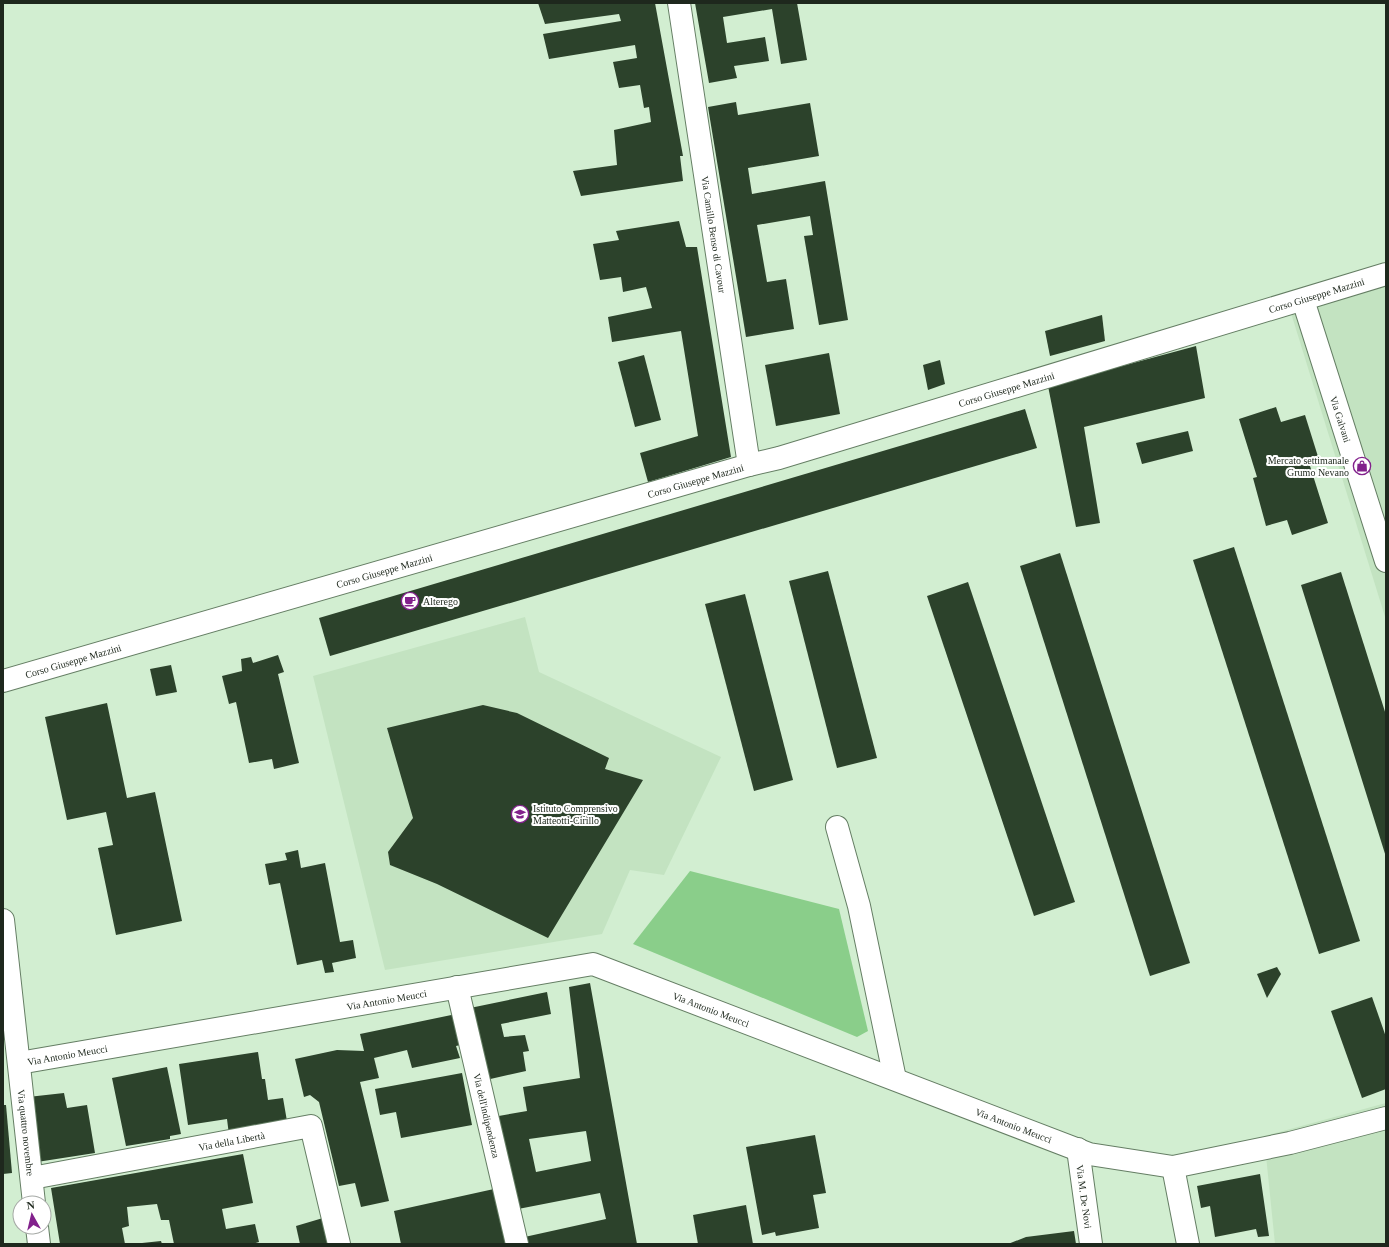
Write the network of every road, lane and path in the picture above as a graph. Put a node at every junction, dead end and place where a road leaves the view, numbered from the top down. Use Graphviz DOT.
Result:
graph roads {
  1 [pos="679,3"];
  2 [pos="1386,274"];
  3 [pos="1302,300"];
  4 [pos="749,465"];
  5 [pos="1386,561"];
  6 [pos="3,681"];
  7 [pos="837,827"];
  8 [pos="3,920"];
  9 [pos="5,948"];
  10 [pos="457,987"];
  11 [pos="19,1063"];
  12 [pos="895,1079"];
  13 [pos="1386,1118"];
  14 [pos="1078,1149"];
  15 [pos="1173,1167"];
  16 [pos="32,1178"];
  17 [pos="33,1195"];
  18 [pos="339,1244"];
  19 [pos="517,1244"];
  20 [pos="1091,1244"];
  21 [pos="1188,1244"];
  1 -- 4 [label="street, Via Camillo Benso di Cavour"];
  2 -- 3 [label="street, Corso Giuseppe Mazzini"];
  3 -- 4 [label="street, Corso Giuseppe Mazzini"];
  3 -- 5 [label="street, Via Galvani"];
  4 -- 6 [label="street, Corso Giuseppe Mazzini"];
  7 -- 12 [label="street"];
  8 -- 9 [label="street, Via quattro novembre"];
  9 -- 11 [label="street, Via quattro novembre"];
  10 -- 11 [label="street, Via Antonio Meucci"];
  10 -- 12 [label="street, Via Antonio Meucci"];
  10 -- 19 [label="street, Via dell'indipendenza"];
  11 -- 16 [label="street, Via quattro novembre"];
  12 -- 14 [label="street, Via Antonio Meucci"];
  13 -- 15 [label="street, Via Antonio Meucci"];
  14 -- 15 [label="street, Via Antonio Meucci"];
  14 -- 20 [label="street, Via M. De Novi"];
  15 -- 21 [label="street"];
  16 -- 17 [label="street, Via quattro novembre"];
  16 -- 18 [label="street, Via della Libertà"];
}
